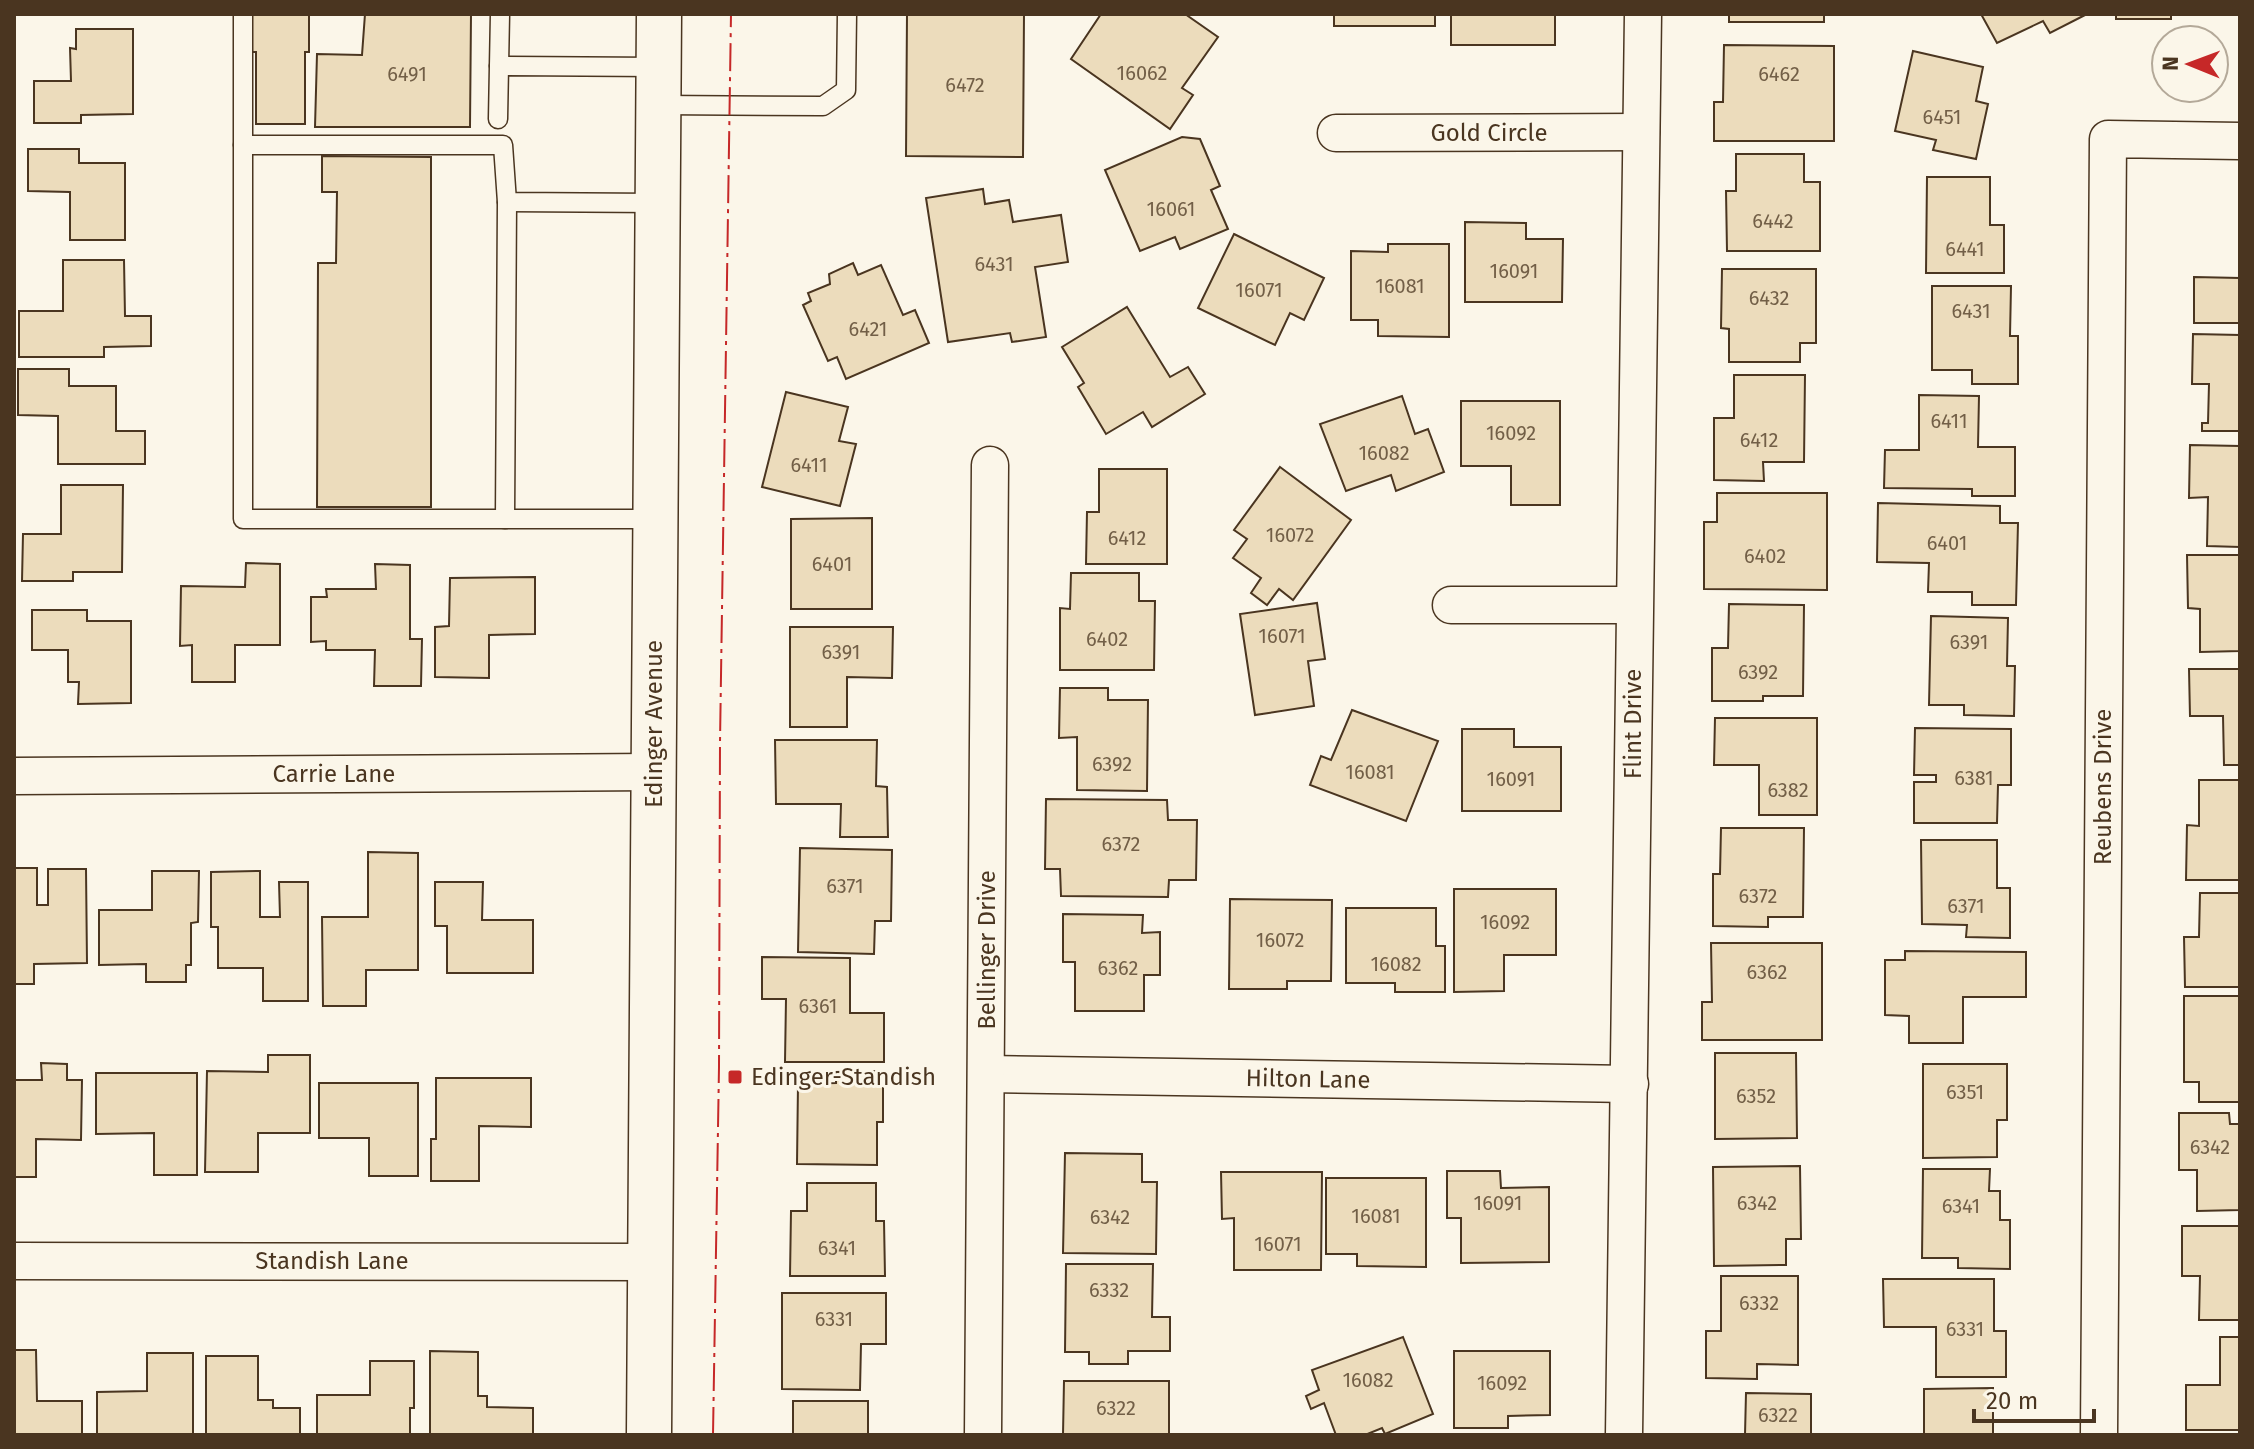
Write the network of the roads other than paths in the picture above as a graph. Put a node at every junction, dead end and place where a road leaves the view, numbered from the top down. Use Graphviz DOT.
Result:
graph roads {
  1 [pos="243,14"];
  2 [pos="500,14"];
  3 [pos="659,14"];
  4 [pos="847,14"];
  5 [pos="1643,14"];
  6 [pos="499,66"];
  7 [pos="659,86"];
  8 [pos="498,119"];
  9 [pos="1641,132"];
  10 [pos="1336,133"];
  11 [pos="2240,141"];
  12 [pos="243,145"];
  13 [pos="507,202"];
  14 [pos="658,203"];
  15 [pos="990,465"];
  16 [pos="505,519"];
  17 [pos="655,519"];
  18 [pos="1451,605"];
  19 [pos="1634,605"];
  20 [pos="654,772"];
  21 [pos="14,776"];
  22 [pos="987,1074"];
  23 [pos="1630,1084"];
  24 [pos="14,1261"];
  25 [pos="650,1262"];
  26 [pos="649,1435"];
  27 [pos="983,1435"];
  28 [pos="1624,1435"];
  29 [pos="2099,1435"];
  1 -- 12 [label="lane"];
  2 -- 6 [label="lane"];
  3 -- 7 [label="main road, Edinger Avenue"];
  4 -- 7 [label="lane"];
  5 -- 9 [label="street, Flint Drive"];
  6 -- 7 [label="lane"];
  6 -- 8 [label="lane"];
  7 -- 14 [label="main road, Edinger Avenue"];
  9 -- 10 [label="street, Gold Circle"];
  9 -- 19 [label="street, Flint Drive"];
  11 -- 29 [label="street, Reubens Drive"];
  12 -- 13 [label="lane"];
  12 -- 16 [label="lane"];
  13 -- 14 [label="lane"];
  13 -- 16 [label="lane"];
  14 -- 17 [label="main road, Edinger Avenue"];
  15 -- 22 [label="street, Bellinger Drive"];
  16 -- 17 [label="lane"];
  17 -- 20 [label="main road, Edinger Avenue"];
  18 -- 19 [label="street"];
  19 -- 23 [label="street, Flint Drive"];
  20 -- 21 [label="street, Carrie Lane"];
  20 -- 25 [label="main road, Edinger Avenue"];
  22 -- 23 [label="street, Hilton Lane"];
  22 -- 27 [label="street, Bellinger Drive"];
  23 -- 28 [label="street, Flint Drive"];
  24 -- 25 [label="street, Standish Lane"];
  25 -- 26 [label="main road, Edinger Avenue"];
}
